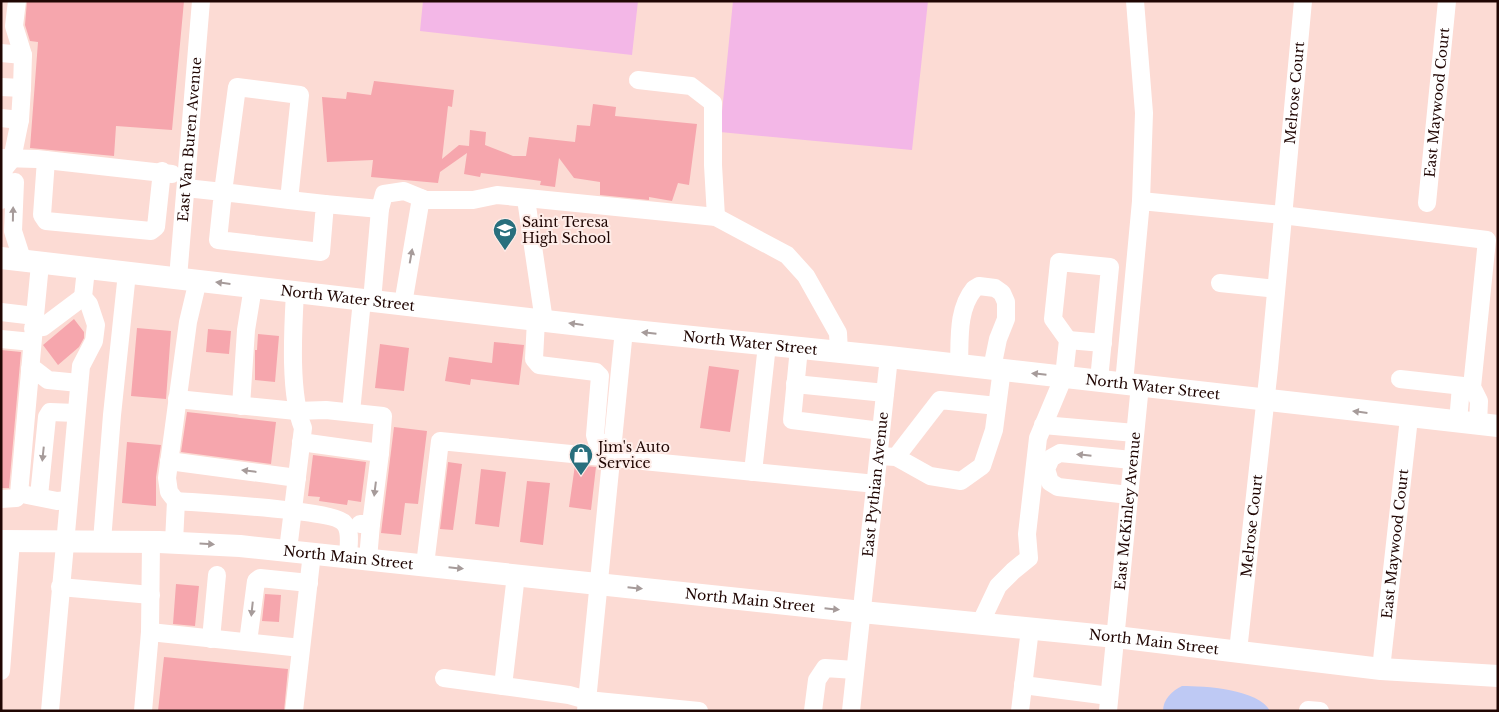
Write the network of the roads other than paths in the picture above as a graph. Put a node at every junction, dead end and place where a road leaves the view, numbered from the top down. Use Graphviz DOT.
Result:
graph roads {
  1 [pos="17,1"];
  2 [pos="201,1"];
  3 [pos="1135,1"];
  4 [pos="1303,1"];
  5 [pos="1447,1"];
  6 [pos="8,19"];
  7 [pos="1,54"];
  8 [pos="23,55"];
  9 [pos="638,80"];
  10 [pos="1,87"];
  11 [pos="22,88"];
  12 [pos="1,118"];
  13 [pos="20,120"];
  14 [pos="6,159"];
  15 [pos="46,160"];
  16 [pos="162,171"];
  17 [pos="186,183"];
  18 [pos="223,192"];
  19 [pos="420,198"];
  20 [pos="526,199"];
  21 [pos="1,200"];
  22 [pos="290,200"];
  23 [pos="1141,201"];
  24 [pos="1427,203"];
  25 [pos="325,204"];
  26 [pos="380,209"];
  27 [pos="1282,215"];
  28 [pos="716,217"];
  29 [pos="21,261"];
  30 [pos="86,269"];
  31 [pos="127,274"];
  32 [pos="188,279"];
  33 [pos="1220,283"];
  34 [pos="253,287"];
  35 [pos="1276,289"];
  36 [pos="295,292"];
  37 [pos="83,297"];
  38 [pos="367,300"];
  39 [pos="403,304"];
  40 [pos="1,312"];
  41 [pos="540,320"];
  42 [pos="33,328"];
  43 [pos="624,330"];
  44 [pos="1,339"];
  45 [pos="1068,340"];
  46 [pos="1103,344"];
  47 [pos="767,345"];
  48 [pos="799,348"];
  49 [pos="838,352"];
  50 [pos="889,357"];
  51 [pos="959,365"];
  52 [pos="30,369"];
  53 [pos="997,369"];
  54 [pos="1064,376"];
  55 [pos="1400,379"];
  56 [pos="1099,380"];
  57 [pos="80,383"];
  58 [pos="795,384"];
  59 [pos="1132,384"];
  60 [pos="1467,386"];
  61 [pos="885,394"];
  62 [pos="177,399"];
  63 [pos="1266,400"];
  64 [pos="241,406"];
  65 [pos="997,406"];
  66 [pos="296,411"];
  67 [pos="351,412"];
  68 [pos="76,413"];
  69 [pos="1409,418"];
  70 [pos="1478,424"];
  71 [pos="1042,425"];
  72 [pos="881,431"];
  73 [pos="1135,433"];
  74 [pos="301,442"];
  75 [pos="612,451"];
  76 [pos="380,453"];
  77 [pos="878,456"];
  78 [pos="896,457"];
  79 [pos="1132,460"];
  80 [pos="169,461"];
  81 [pos="1040,469"];
  82 [pos="753,472"];
  83 [pos="297,478"];
  84 [pos="876,484"];
  85 [pos="18,494"];
  86 [pos="1129,495"];
  87 [pos="39,496"];
  88 [pos="1,498"];
  89 [pos="68,500"];
  90 [pos="176,501"];
  91 [pos="293,512"];
  92 [pos="344,523"];
  93 [pos="371,524"];
  94 [pos="64,540"];
  95 [pos="6,541"];
  96 [pos="102,541"];
  97 [pos="152,542"];
  98 [pos="174,542"];
  99 [pos="288,550"];
  100 [pos="312,553"];
  101 [pos="358,558"];
  102 [pos="425,565"];
  103 [pos="217,575"];
  104 [pos="516,575"];
  105 [pos="309,583"];
  106 [pos="599,584"];
  107 [pos="60,587"];
  108 [pos="151,595"];
  109 [pos="862,612"];
  110 [pos="980,624"];
  111 [pos="1030,628"];
  112 [pos="150,632"];
  113 [pos="1116,637"];
  114 [pos="211,639"];
  115 [pos="248,642"];
  116 [pos="301,648"];
  117 [pos="1238,651"];
  118 [pos="1380,669"];
  119 [pos="855,670"];
  120 [pos="1,671"];
  121 [pos="1498,676"];
  122 [pos="444,678"];
  123 [pos="1023,685"];
  124 [pos="502,686"];
  125 [pos="1108,703"];
  126 [pos="587,706"];
  127 [pos="50,711"];
  128 [pos="143,711"];
  129 [pos="294,711"];
  130 [pos="699,711"];
  131 [pos="813,711"];
  132 [pos="851,711"];
  133 [pos="1020,711"];
  1 -- 6 [label="street"];
  2 -- 17 [label="street, East Van Buren Avenue"];
  3 -- 23 [label="street, East McKinley Avenue"];
  4 -- 27 [label="street, Melrose Court"];
  5 -- 24 [label="street, East Maywood Court"];
  6 -- 8 [label="street"];
  7 -- 8 [label="street"];
  8 -- 11 [label="street"];
  9 -- 28 [label="street"];
  10 -- 11 [label="street"];
  11 -- 13 [label="street"];
  12 -- 13 [label="street"];
  13 -- 14 [label="street"];
  14 -- 15 [label="street"];
  14 -- 21 [label="street"];
  29 -- 14 [label="street, one-way"];
  15 -- 16 [label="street"];
  15 -- 16 [label="street"];
  16 -- 17 [label="street"];
  17 -- 18 [label="street"];
  17 -- 32 [label="street, East Van Buren Avenue"];
  18 -- 22 [label="street"];
  18 -- 22 [label="street"];
  18 -- 25 [label="street"];
  19 -- 20 [label="street"];
  19 -- 26 [label="street"];
  39 -- 19 [label="street, one-way"];
  20 -- 28 [label="street"];
  20 -- 41 [label="street"];
  22 -- 25 [label="street"];
  23 -- 27 [label="street"];
  23 -- 59 [label="street, East McKinley Avenue"];
  25 -- 26 [label="street"];
  26 -- 38 [label="street"];
  27 -- 35 [label="street, Melrose Court"];
  27 -- 60 [label="street"];
  28 -- 49 [label="street"];
  29 -- 30 [label="main road, North Water Street"];
  29 -- 42 [label="street"];
  30 -- 31 [label="main road, North Water Street"];
  30 -- 37 [label="street"];
  31 -- 32 [label="main road, North Water Street"];
  31 -- 96 [label="street"];
  34 -- 32 [label="main road, North Water Street, one-way"];
  32 -- 62 [label="street, East Van Buren Avenue"];
  33 -- 35 [label="street"];
  34 -- 36 [label="main road, North Water Street"];
  34 -- 64 [label="street"];
  35 -- 63 [label="street, Melrose Court"];
  36 -- 38 [label="main road, North Water Street"];
  36 -- 66 [label="street"];
  37 -- 42 [label="street"];
  37 -- 57 [label="street"];
  38 -- 39 [label="main road, North Water Street"];
  38 -- 67 [label="street"];
  39 -- 41 [label="main road, North Water Street"];
  40 -- 42 [label="street"];
  43 -- 41 [label="main road, North Water Street, one-way"];
  41 -- 75 [label="street"];
  42 -- 44 [label="street"];
  42 -- 52 [label="street"];
  47 -- 43 [label="main road, North Water Street, one-way"];
  43 -- 75 [label="street"];
  45 -- 46 [label="street"];
  45 -- 46 [label="street"];
  45 -- 54 [label="street"];
  46 -- 56 [label="street"];
  47 -- 48 [label="main road, North Water Street"];
  47 -- 82 [label="street"];
  48 -- 49 [label="main road, North Water Street"];
  48 -- 58 [label="street"];
  49 -- 50 [label="main road, North Water Street"];
  50 -- 51 [label="main road, North Water Street"];
  50 -- 61 [label="street, East Pythian Avenue"];
  51 -- 53 [label="main road, North Water Street"];
  51 -- 53 [label="street"];
  52 -- 57 [label="street"];
  52 -- 85 [label="street"];
  54 -- 53 [label="main road, North Water Street, one-way"];
  53 -- 65 [label="street"];
  54 -- 56 [label="main road, North Water Street"];
  54 -- 71 [label="street"];
  55 -- 60 [label="street"];
  56 -- 59 [label="main road, North Water Street"];
  57 -- 68 [label="street"];
  58 -- 61 [label="street"];
  58 -- 72 [label="street"];
  59 -- 63 [label="main road, North Water Street"];
  59 -- 73 [label="street, East McKinley Avenue"];
  60 -- 70 [label="street"];
  61 -- 72 [label="street, East Pythian Avenue"];
  62 -- 64 [label="street"];
  62 -- 80 [label="street, East Van Buren Avenue"];
  69 -- 63 [label="main road, North Water Street, one-way"];
  63 -- 117 [label="street, Melrose Court"];
  64 -- 66 [label="street"];
  65 -- 78 [label="street"];
  65 -- 78 [label="street"];
  66 -- 67 [label="street"];
  66 -- 74 [label="street"];
  67 -- 76 [label="street"];
  68 -- 87 [label="street, one-way"];
  68 -- 89 [label="street"];
  69 -- 70 [label="main road, North Water Street"];
  69 -- 118 [label="street, East Maywood Court"];
  71 -- 73 [label="street"];
  71 -- 81 [label="street"];
  72 -- 77 [label="street, East Pythian Avenue"];
  73 -- 79 [label="street, East McKinley Avenue"];
  74 -- 76 [label="street"];
  74 -- 83 [label="street"];
  75 -- 82 [label="street"];
  75 -- 102 [label="street"];
  75 -- 106 [label="street"];
  76 -- 93 [label="street, one-way"];
  77 -- 78 [label="street"];
  77 -- 84 [label="street, East Pythian Avenue"];
  79 -- 81 [label="street, one-way"];
  79 -- 86 [label="street, East McKinley Avenue"];
  83 -- 80 [label="street, one-way"];
  80 -- 90 [label="street, East Van Buren Avenue"];
  81 -- 86 [label="street"];
  81 -- 110 [label="street"];
  82 -- 84 [label="street"];
  83 -- 91 [label="street"];
  84 -- 109 [label="street, East Pythian Avenue"];
  85 -- 87 [label="street"];
  85 -- 88 [label="street"];
  86 -- 113 [label="street, East McKinley Avenue"];
  87 -- 89 [label="street"];
  89 -- 94 [label="street"];
  90 -- 91 [label="street"];
  90 -- 98 [label="street"];
  91 -- 92 [label="street"];
  91 -- 99 [label="street"];
  92 -- 93 [label="street"];
  92 -- 101 [label="street"];
  93 -- 101 [label="street"];
  94 -- 95 [label="main road, North Main Street"];
  94 -- 96 [label="main road, North Main Street"];
  94 -- 107 [label="street"];
  95 -- 120 [label="street"];
  96 -- 97 [label="main road, North Main Street"];
  97 -- 98 [label="main road, North Main Street"];
  97 -- 108 [label="street"];
  98 -- 99 [label="main road, North Main Street, one-way"];
  99 -- 100 [label="main road, North Main Street"];
  100 -- 101 [label="main road, North Main Street"];
  100 -- 105 [label="street"];
  101 -- 102 [label="main road, North Main Street"];
  102 -- 104 [label="main road, North Main Street, one-way"];
  103 -- 114 [label="street"];
  104 -- 106 [label="main road, North Main Street"];
  104 -- 124 [label="street"];
  105 -- 115 [label="street, one-way"];
  105 -- 116 [label="street"];
  106 -- 109 [label="main road, North Main Street, one-way"];
  106 -- 126 [label="street"];
  107 -- 108 [label="street"];
  107 -- 127 [label="street"];
  108 -- 112 [label="street"];
  109 -- 110 [label="main road, North Main Street"];
  109 -- 119 [label="street, East Pythian Avenue"];
  110 -- 111 [label="main road, North Main Street"];
  111 -- 113 [label="main road, North Main Street"];
  111 -- 123 [label="street"];
  112 -- 114 [label="street"];
  112 -- 128 [label="street"];
  113 -- 117 [label="main road, North Main Street"];
  113 -- 125 [label="street, East McKinley Avenue"];
  114 -- 115 [label="street"];
  115 -- 116 [label="street"];
  116 -- 129 [label="street"];
  117 -- 118 [label="main road, North Main Street"];
  118 -- 121 [label="main road, North Main Street"];
  119 -- 131 [label="street"];
  119 -- 132 [label="street, East Pythian Avenue"];
  122 -- 124 [label="street"];
  123 -- 125 [label="street"];
  123 -- 133 [label="street"];
  124 -- 126 [label="street"];
  126 -- 130 [label="street"];
}
